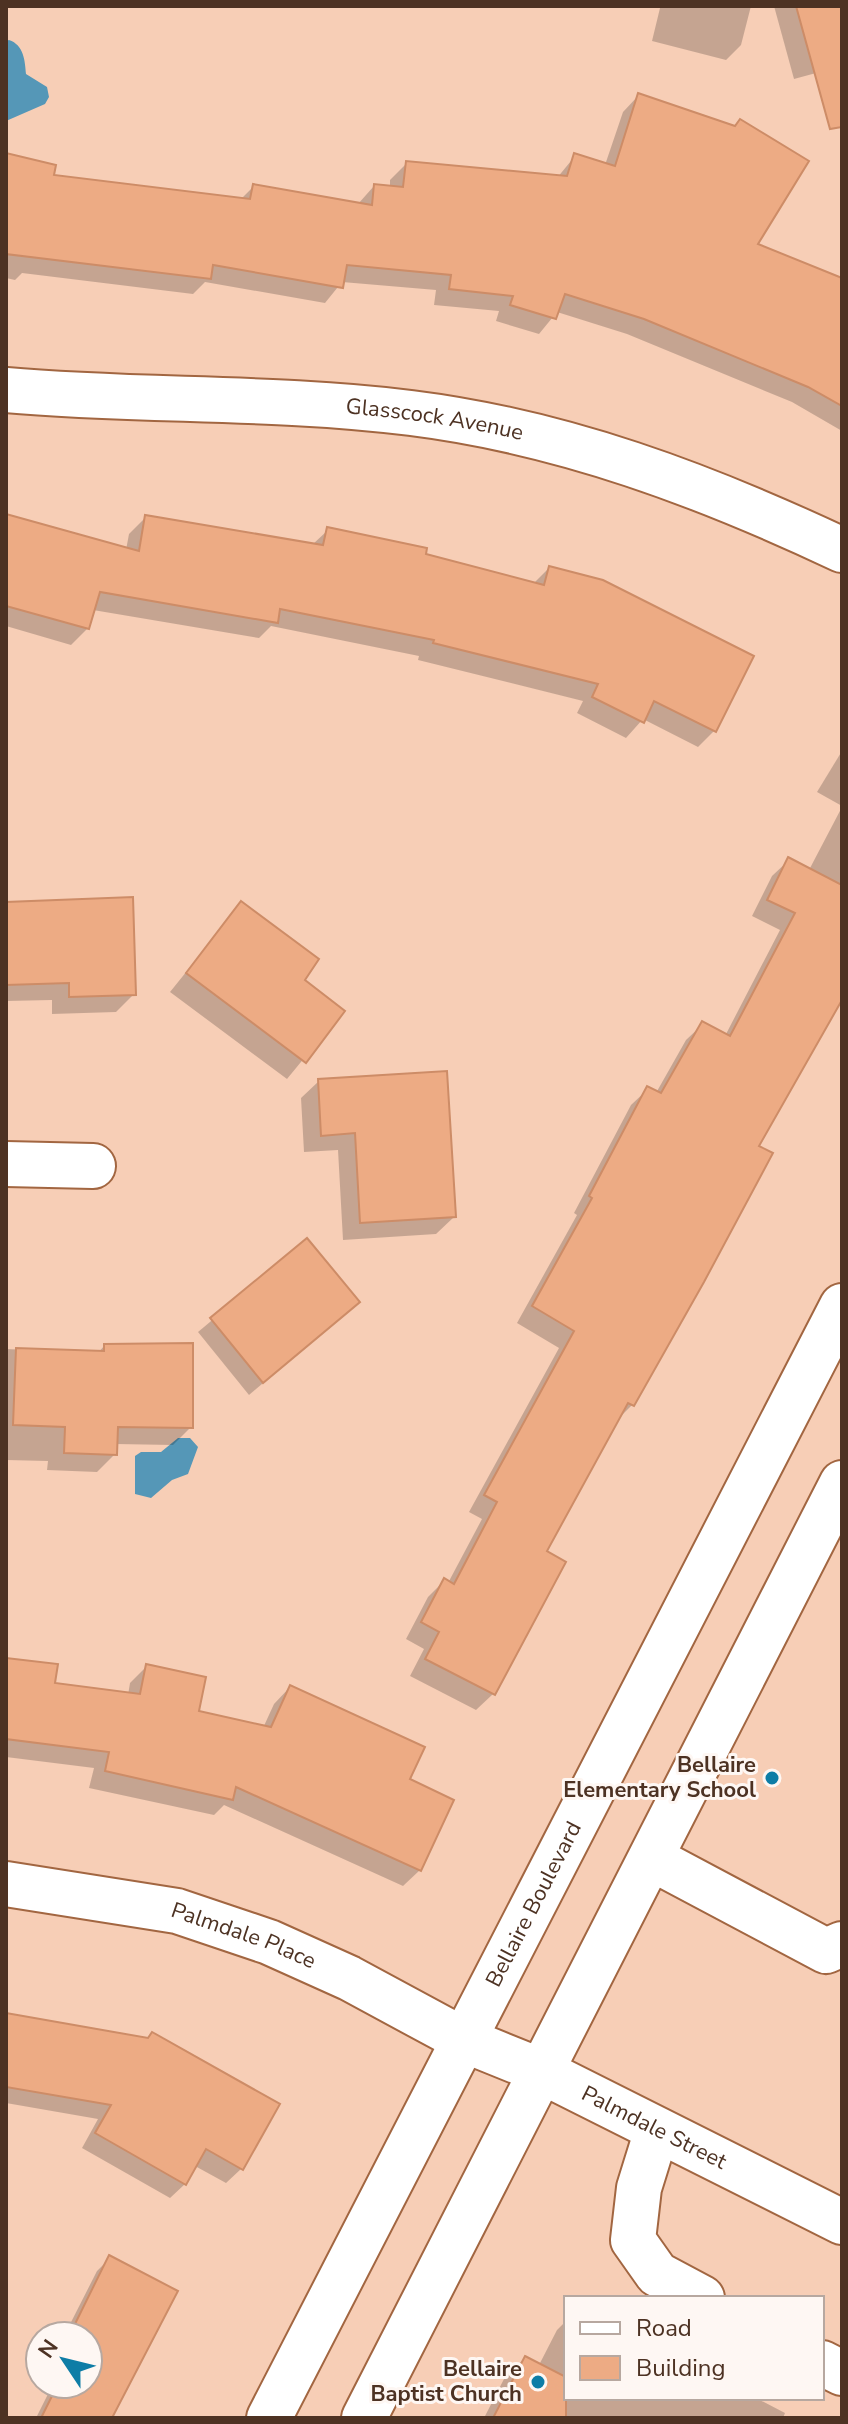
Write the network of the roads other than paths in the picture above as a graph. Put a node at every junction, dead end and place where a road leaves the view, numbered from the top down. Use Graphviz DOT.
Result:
graph roads {
  1 [pos="6,390"];
  2 [pos="842,550"];
  3 [pos="6,1164"];
  4 [pos="93,1166"];
  5 [pos="842,1306"];
  6 [pos="830,1360"];
  7 [pos="842,1483"];
  8 [pos="651,1858"];
  9 [pos="6,1884"];
  10 [pos="842,1944"];
  11 [pos="462,2039"];
  12 [pos="541,2071"];
  13 [pos="657,2130"];
  14 [pos="842,2222"];
  15 [pos="698,2296"];
  16 [pos="269,2418"];
  17 [pos="364,2418"];
  1 -- 2 [label="street, Glasscock Avenue"];
  3 -- 4 [label="street"];
  5 -- 6 [label="street, Bellaire Boulevard"];
  6 -- 11 [label="street, Bellaire Boulevard"];
  7 -- 8 [label="street"];
  8 -- 10 [label="street"];
  8 -- 12 [label="street"];
  9 -- 11 [label="street, Palmdale Place"];
  11 -- 12 [label="street, Palmdale Street"];
  11 -- 16 [label="street, Bellaire Boulevard"];
  12 -- 13 [label="street, Palmdale Street"];
  12 -- 17 [label="street"];
  13 -- 14 [label="street, Palmdale Street"];
  13 -- 15 [label="street"];
}
